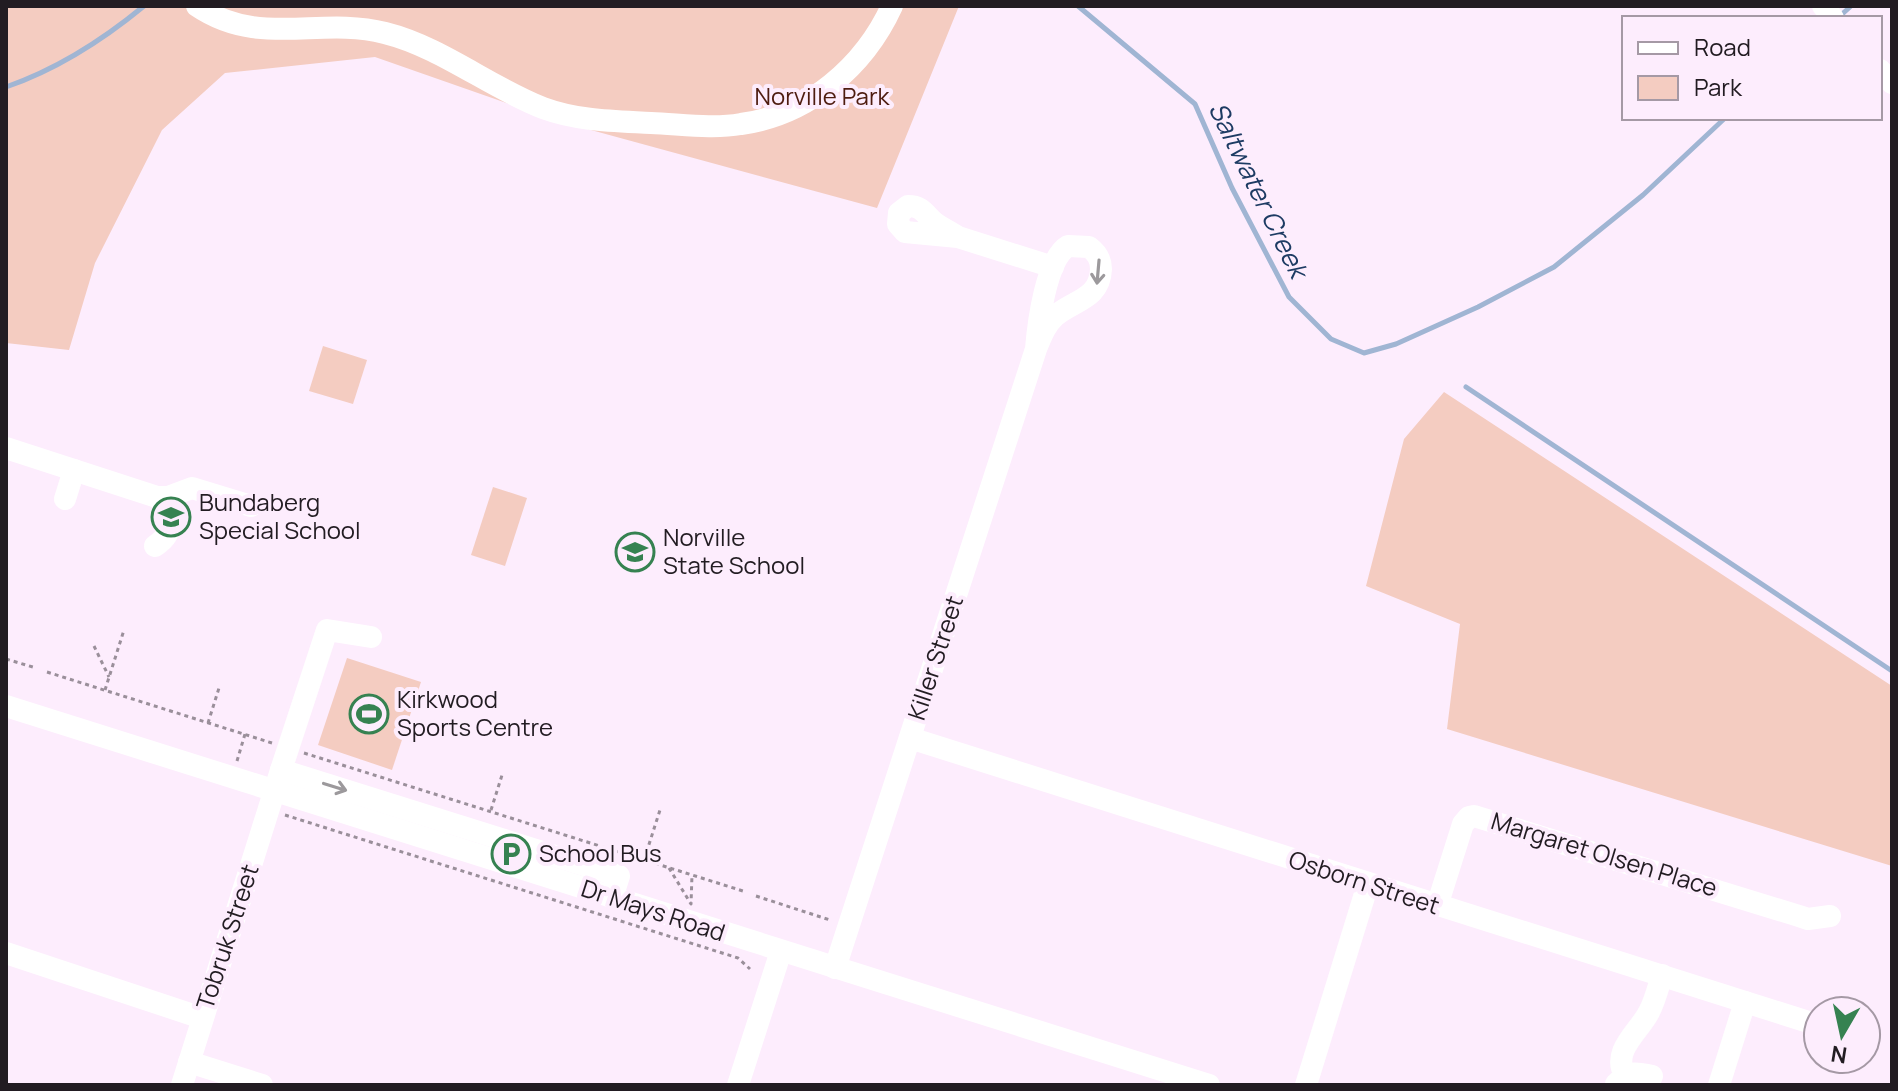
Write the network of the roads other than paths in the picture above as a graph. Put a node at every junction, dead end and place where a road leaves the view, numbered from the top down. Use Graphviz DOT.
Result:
graph roads {
  1 [pos="197,6"];
  2 [pos="892,6"];
  3 [pos="958,237"];
  4 [pos="1053,267"];
  5 [pos="1036,349"];
  6 [pos="6,448"];
  7 [pos="74,470"];
  8 [pos="157,497"];
  9 [pos="65,499"];
  10 [pos="251,506"];
  11 [pos="155,546"];
  12 [pos="371,637"];
  13 [pos="6,706"];
  14 [pos="910,738"];
  15 [pos="274,790"];
  16 [pos="1368,884"];
  17 [pos="1437,906"];
  18 [pos="1830,916"];
  19 [pos="781,951"];
  20 [pos="6,953"];
  21 [pos="835,968"];
  22 [pos="1662,975"];
  23 [pos="1745,1002"];
  24 [pos="202,1018"];
  25 [pos="1802,1020"];
  26 [pos="189,1062"];
  27 [pos="1652,1076"];
  28 [pos="1620,1080"];
  29 [pos="182,1085"];
  30 [pos="262,1085"];
  31 [pos="738,1085"];
  32 [pos="1209,1085"];
  33 [pos="1306,1085"];
  34 [pos="1719,1085"];
  1 -- 2 [label="street"];
  3 -- 4 [label="street"];
  4 -- 5 [label="street"];
  4 -- 5 [label="street, one-way"];
  5 -- 14 [label="street, Killer Street"];
  6 -- 7 [label="street"];
  7 -- 8 [label="street"];
  7 -- 9 [label="street"];
  8 -- 10 [label="street"];
  8 -- 11 [label="street"];
  12 -- 15 [label="street, Tobruk Street"];
  13 -- 15 [label="street, Dr Mays Road"];
  14 -- 16 [label="street, Osborn Street"];
  14 -- 21 [label="street, Killer Street"];
  15 -- 19 [label="street, Dr Mays Road"];
  15 -- 24 [label="street, Tobruk Street"];
  16 -- 17 [label="street, Osborn Street"];
  16 -- 33 [label="street"];
  17 -- 18 [label="street, Margaret Olsen Place"];
  17 -- 22 [label="street, Osborn Street"];
  19 -- 21 [label="street, Dr Mays Road"];
  19 -- 31 [label="street"];
  20 -- 24 [label="street"];
  21 -- 32 [label="street, Dr Mays Road"];
  22 -- 23 [label="street, Osborn Street"];
  22 -- 28 [label="street"];
  23 -- 25 [label="street, Osborn Street"];
  23 -- 34 [label="street"];
  24 -- 26 [label="street, Tobruk Street"];
  26 -- 29 [label="street, Tobruk Street"];
  26 -- 30 [label="street"];
  27 -- 28 [label="street"];
}
